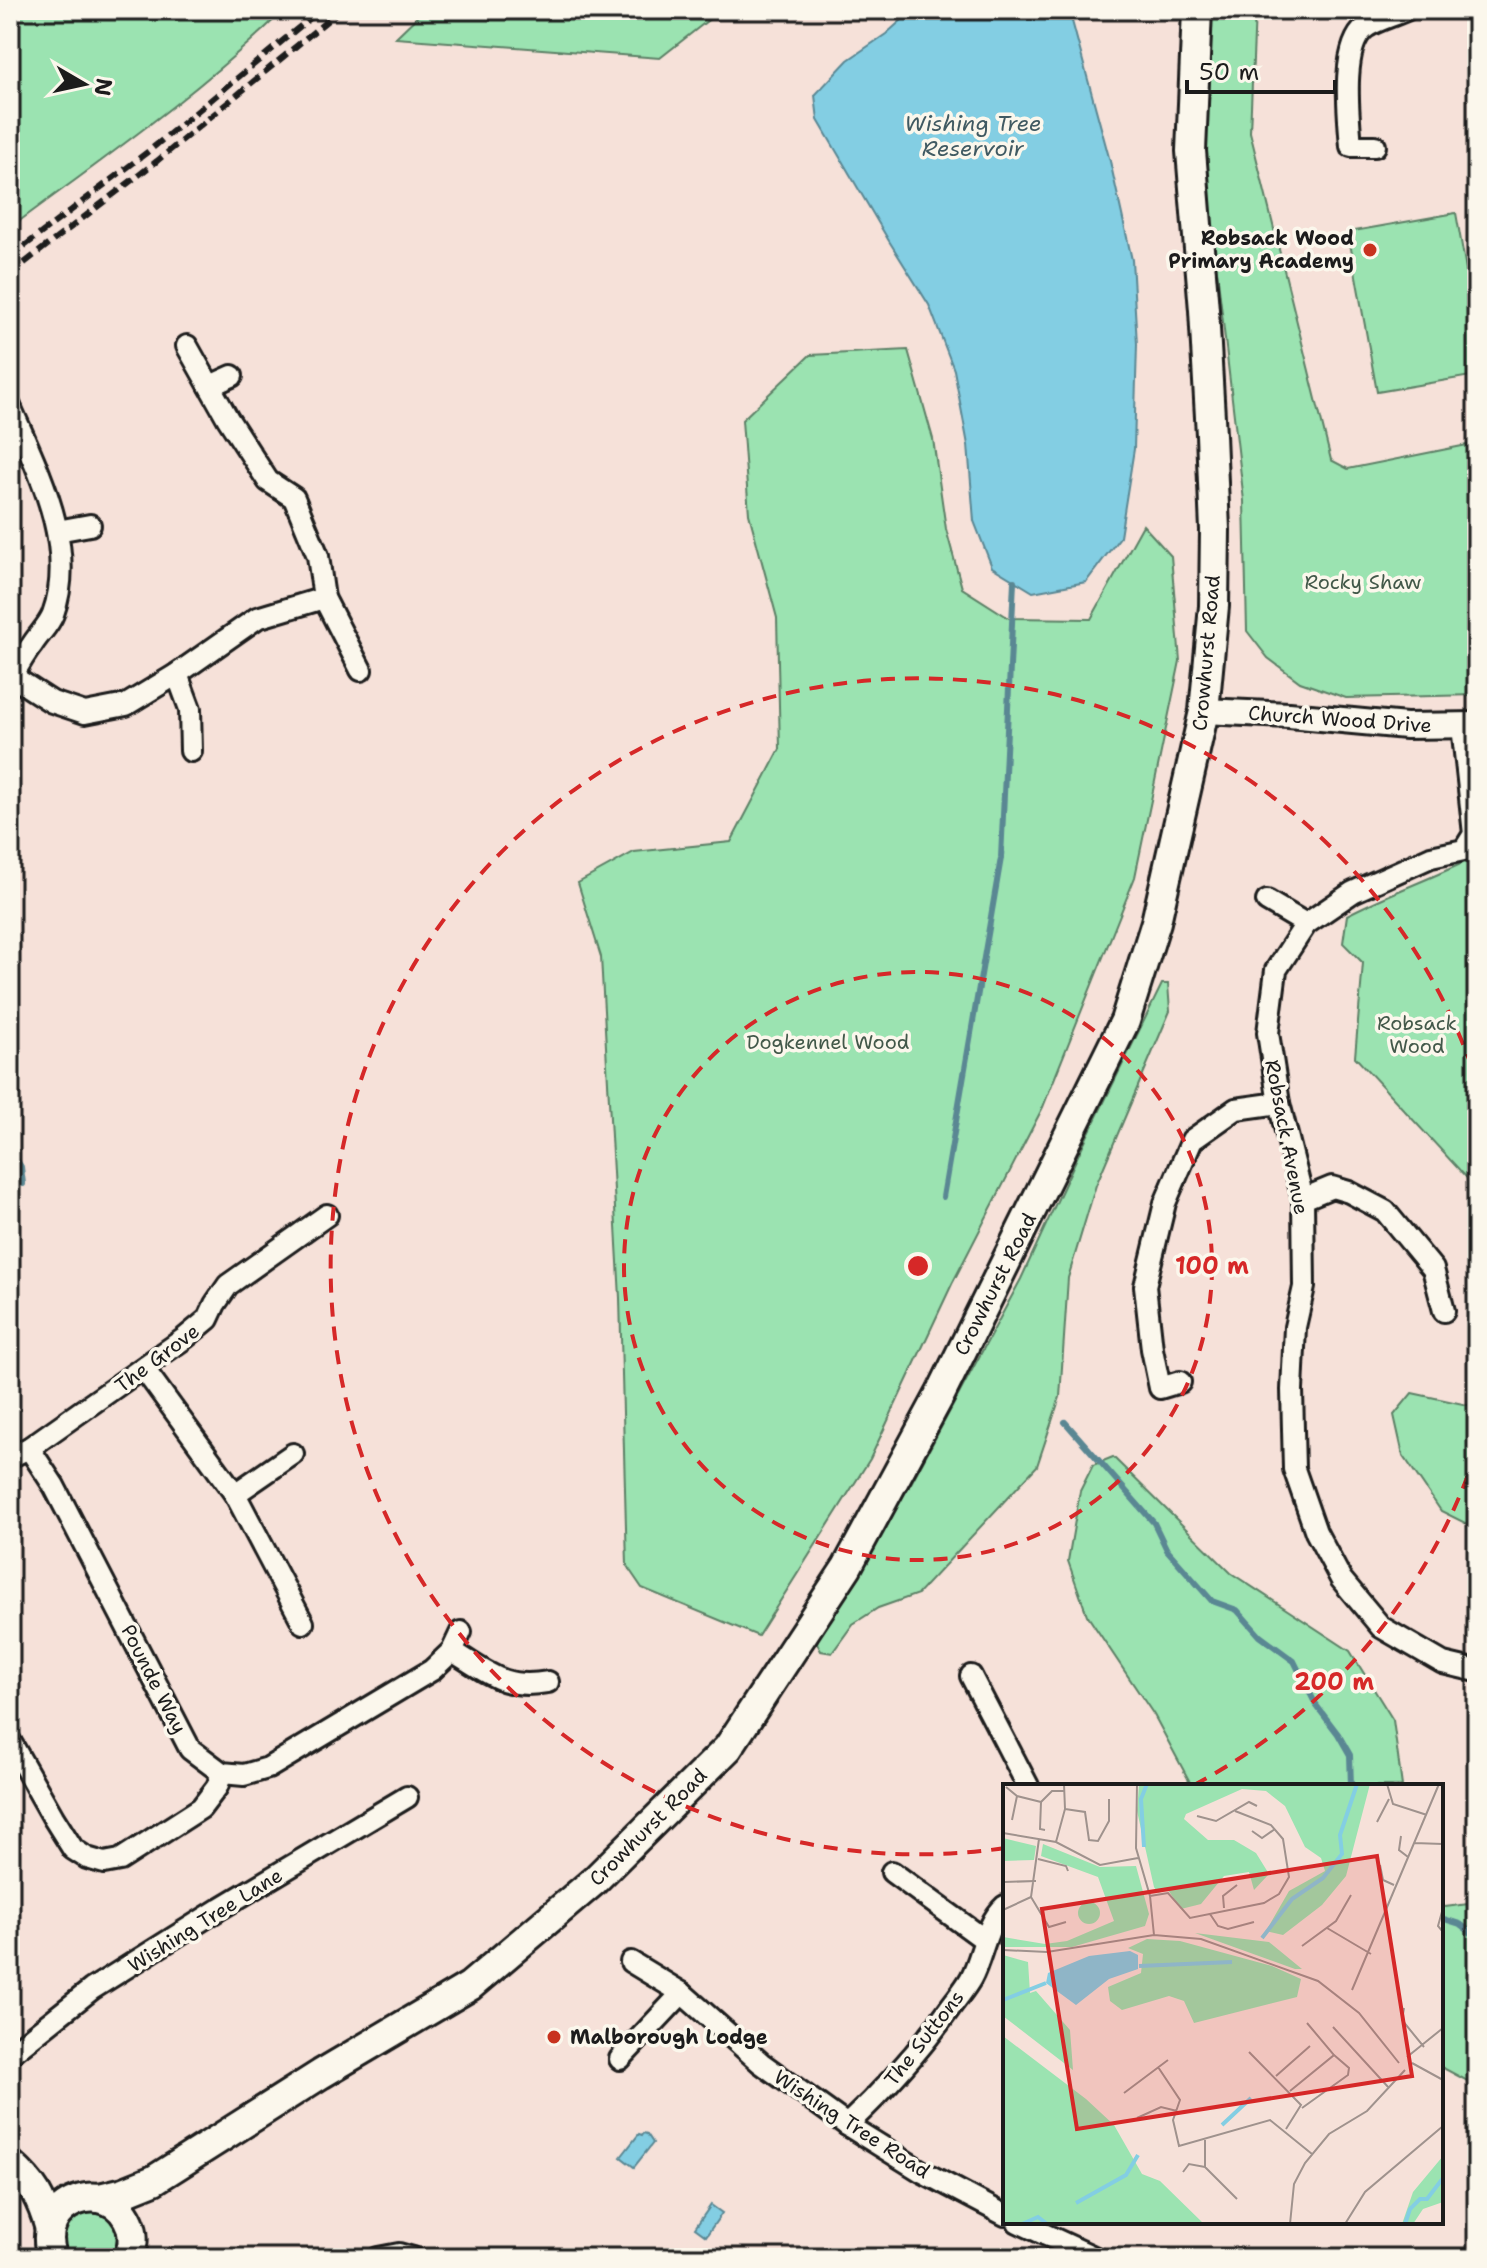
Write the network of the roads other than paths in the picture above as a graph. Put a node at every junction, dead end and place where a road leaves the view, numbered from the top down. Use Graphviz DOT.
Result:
graph roads {
  1 [pos="1197,10"];
  2 [pos="1406,10"];
  3 [pos="1375,146"];
  4 [pos="187,346"];
  5 [pos="232,376"];
  6 [pos="210,386"];
  7 [pos="10,406"];
  8 [pos="90,525"];
  9 [pos="57,531"];
  10 [pos="324,598"];
  11 [pos="361,670"];
  12 [pos="177,674"];
  13 [pos="11,676"];
  14 [pos="1204,711"];
  15 [pos="1469,726"];
  16 [pos="191,751"];
  17 [pos="1267,901"];
  18 [pos="1306,924"];
  19 [pos="1279,1103"];
  20 [pos="1303,1199"];
  21 [pos="327,1215"];
  22 [pos="1434,1302"];
  23 [pos="144,1369"];
  24 [pos="1180,1382"];
  25 [pos="29,1448"];
  26 [pos="293,1454"];
  27 [pos="10,1457"];
  28 [pos="235,1494"];
  29 [pos="303,1623"];
  30 [pos="461,1632"];
  31 [pos="452,1651"];
  32 [pos="1477,1671"];
  33 [pos="971,1676"];
  34 [pos="548,1682"];
  35 [pos="10,1741"];
  36 [pos="222,1773"];
  37 [pos="1027,1784"];
  38 [pos="407,1797"];
  39 [pos="892,1872"];
  40 [pos="1003,1908"];
  41 [pos="985,1940"];
  42 [pos="631,1962"];
  43 [pos="682,1993"];
  44 [pos="10,2054"];
  45 [pos="620,2059"];
  46 [pos="847,2125"];
  47 [pos="18,2171"];
  48 [pos="154,2180"];
  49 [pos="88,2199"];
  50 [pos="1003,2214"];
  51 [pos="1022,2224"];
  52 [pos="51,2250"];
  53 [pos="131,2250"];
  54 [pos="378,2258"];
  55 [pos="413,2258"];
  56 [pos="1096,2258"];
  1 -- 14 [label="main road, Crowhurst Road"];
  2 -- 3 [label="street"];
  4 -- 6 [label="street"];
  5 -- 6 [label="street"];
  6 -- 10 [label="street"];
  7 -- 9 [label="street"];
  8 -- 9 [label="street"];
  9 -- 13 [label="street"];
  10 -- 11 [label="street"];
  10 -- 12 [label="street"];
  12 -- 13 [label="street"];
  12 -- 16 [label="street"];
  14 -- 15 [label="street, Church Wood Drive"];
  14 -- 48 [label="main road, Crowhurst Road"];
  15 -- 18 [label="street, Robsack Avenue"];
  17 -- 18 [label="street"];
  18 -- 19 [label="street, Robsack Avenue"];
  19 -- 20 [label="street, Robsack Avenue"];
  19 -- 24 [label="street"];
  20 -- 22 [label="street"];
  20 -- 32 [label="street, Robsack Avenue"];
  21 -- 23 [label="street, The Grove"];
  23 -- 25 [label="street, The Grove"];
  23 -- 28 [label="street"];
  25 -- 27 [label="street, The Grove"];
  25 -- 36 [label="street, Pounde Way"];
  26 -- 28 [label="street"];
  28 -- 29 [label="street"];
  30 -- 31 [label="street"];
  31 -- 34 [label="street"];
  31 -- 36 [label="street"];
  33 -- 37 [label="street"];
  35 -- 36 [label="street"];
  38 -- 44 [label="street, Wishing Tree Lane"];
  39 -- 41 [label="street"];
  40 -- 41 [label="street, The Suttons"];
  41 -- 46 [label="street, The Suttons"];
  42 -- 43 [label="street, Wishing Tree Road"];
  43 -- 45 [label="street"];
  43 -- 46 [label="street, Wishing Tree Road"];
  46 -- 50 [label="street, Wishing Tree Road"];
  47 -- 49 [label="main road"];
  47 -- 52 [label="main road"];
  48 -- 49 [label="main road, Crowhurst Road"];
  48 -- 53 [label="main road"];
  49 -- 52 [label="main road"];
  49 -- 53 [label="main road"];
  51 -- 56 [label="street"];
  54 -- 55 [label="street"];
}
